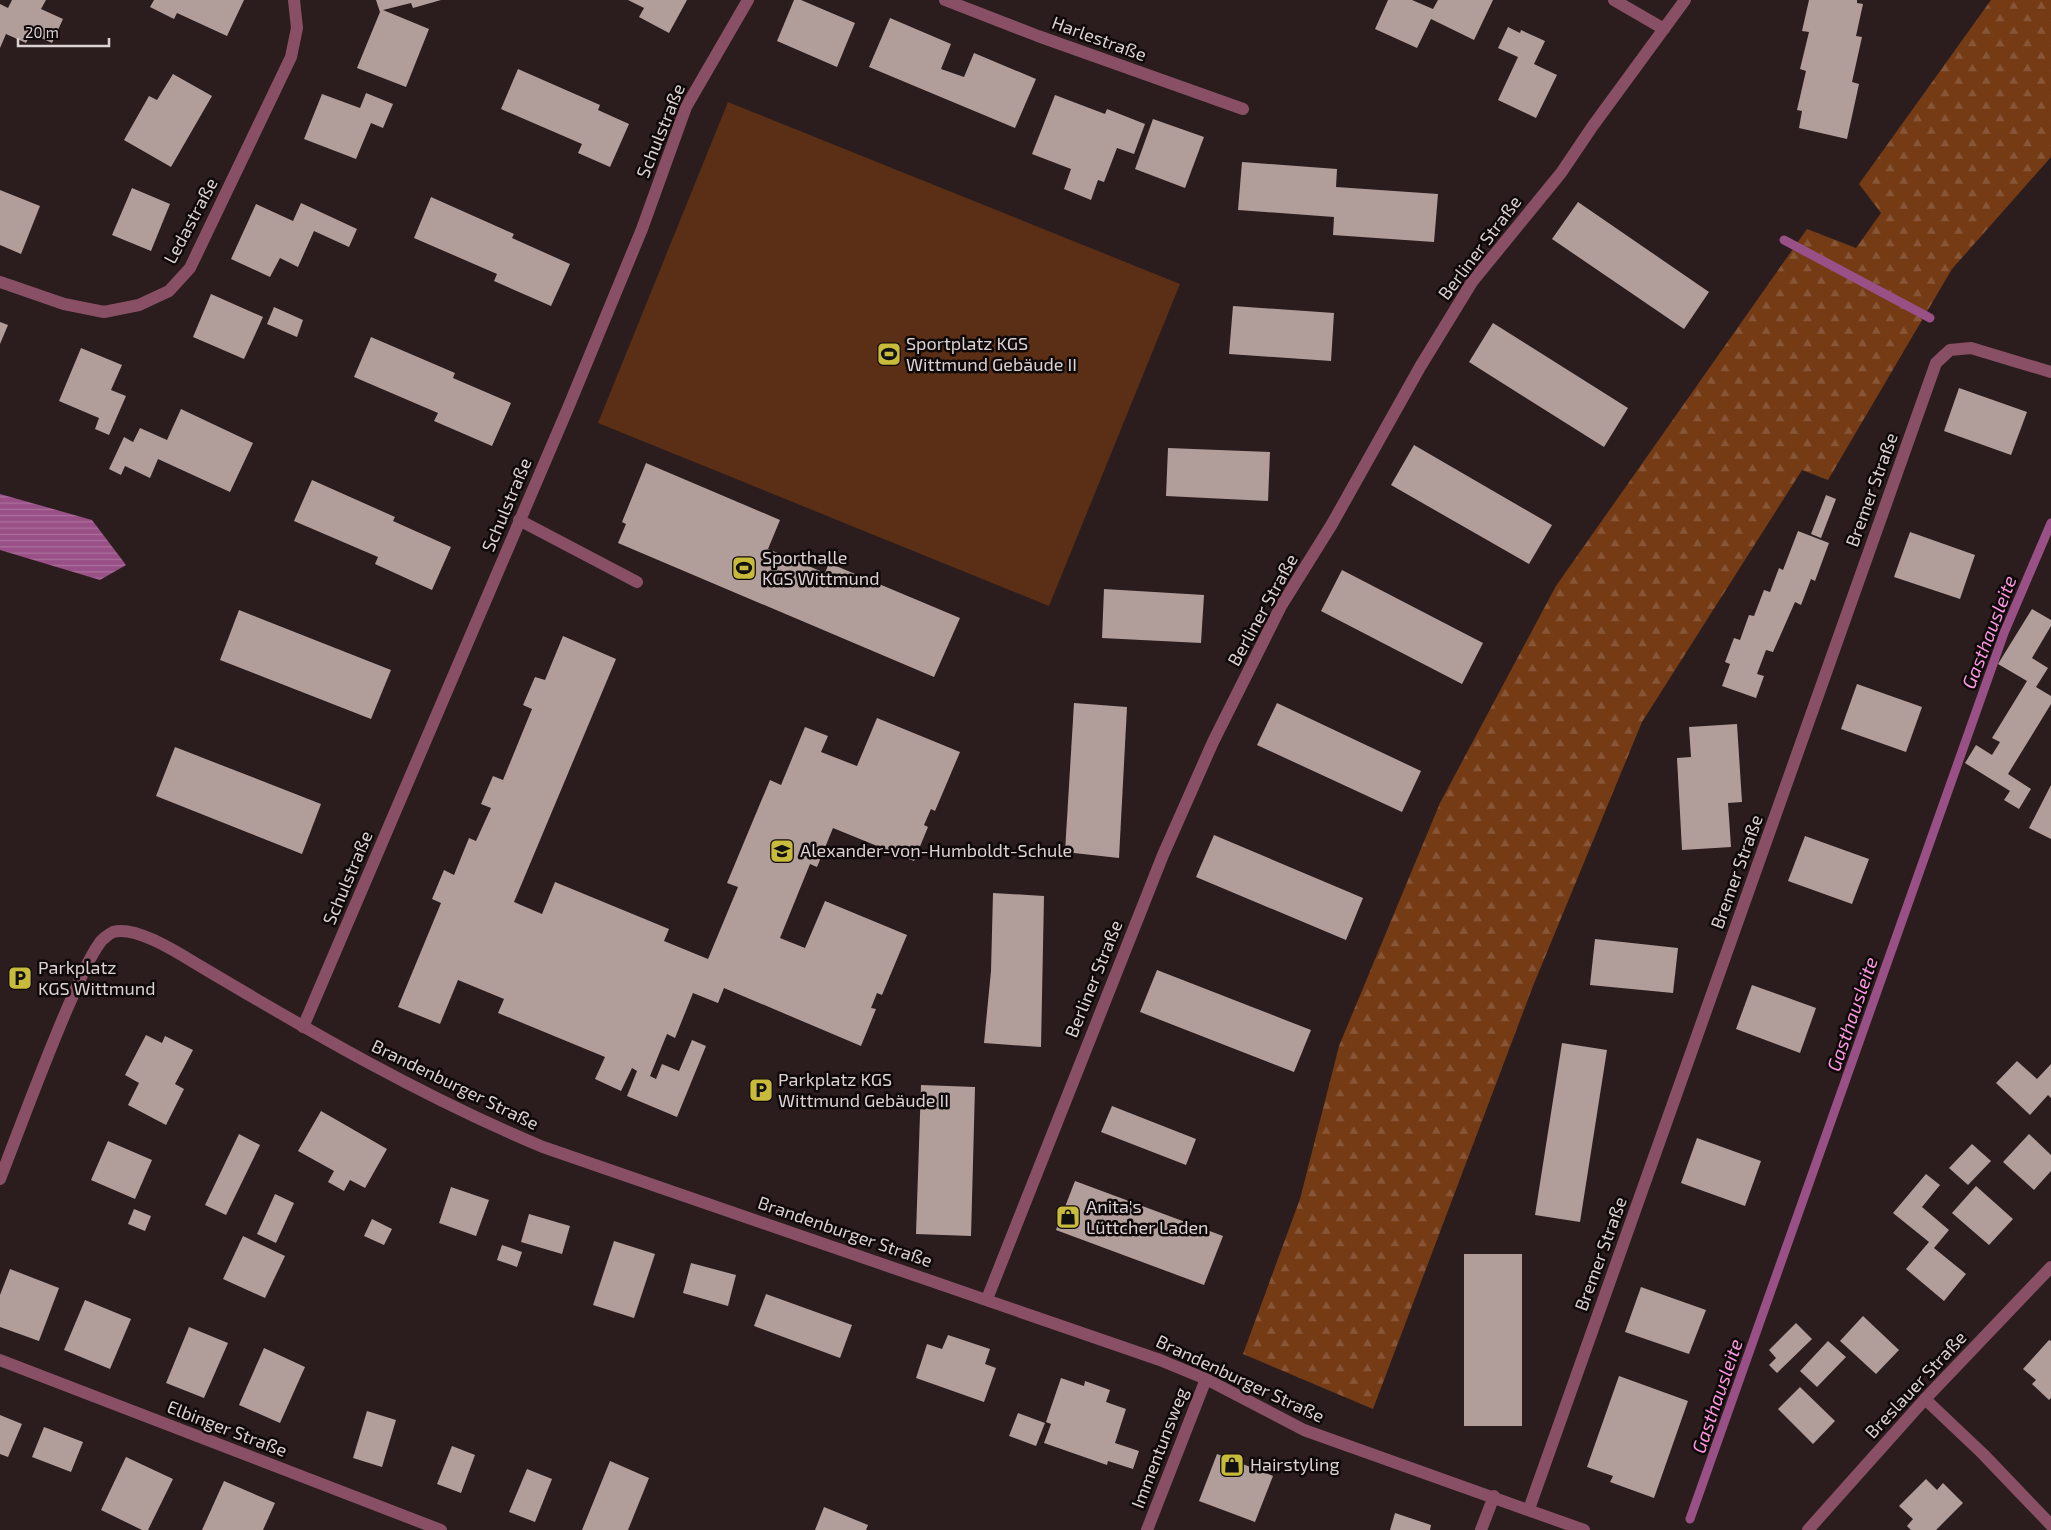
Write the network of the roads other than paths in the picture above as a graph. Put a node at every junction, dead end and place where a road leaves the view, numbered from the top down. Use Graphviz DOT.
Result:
graph roads {
  1 [pos="294,0"];
  2 [pos="748,0"];
  3 [pos="945,0"];
  4 [pos="1614,0"];
  5 [pos="1686,0"];
  6 [pos="1664,29"];
  7 [pos="1242,109"];
  8 [pos="0,282"];
  9 [pos="2051,372"];
  10 [pos="519,520"];
  11 [pos="637,582"];
  12 [pos="304,1027"];
  13 [pos="0,1179"];
  14 [pos="2051,1267"];
  15 [pos="987,1300"];
  16 [pos="0,1360"];
  17 [pos="1206,1379"];
  18 [pos="1925,1399"];
  19 [pos="1494,1496"];
  20 [pos="1529,1509"];
  21 [pos="2051,1525"];
  22 [pos="441,1530"];
  23 [pos="1147,1530"];
  24 [pos="1481,1530"];
  25 [pos="1584,1530"];
  26 [pos="1808,1530"];
  1 -- 8 [label="street, Ledastraße"];
  2 -- 10 [label="street, Schulstraße"];
  3 -- 7 [label="street, Harlestraße"];
  4 -- 6 [label="street"];
  5 -- 6 [label="street, Berliner Straße"];
  6 -- 15 [label="street, Berliner Straße"];
  9 -- 20 [label="street, Bremer Straße"];
  10 -- 11 [label="street"];
  10 -- 12 [label="street, Schulstraße"];
  12 -- 13 [label="street, Brandenburger Straße"];
  12 -- 15 [label="street, Brandenburger Straße"];
  14 -- 18 [label="street, Breslauer Straße"];
  15 -- 17 [label="street, Brandenburger Straße"];
  16 -- 22 [label="street, Elbinger Straße"];
  17 -- 19 [label="street, Brandenburger Straße"];
  17 -- 23 [label="street, Immentunsweg"];
  18 -- 21 [label="street"];
  18 -- 26 [label="street, Breslauer Straße"];
  19 -- 20 [label="street, Brandenburger Straße"];
  19 -- 24 [label="street"];
  20 -- 25 [label="street, Brandenburger Straße"];
}
